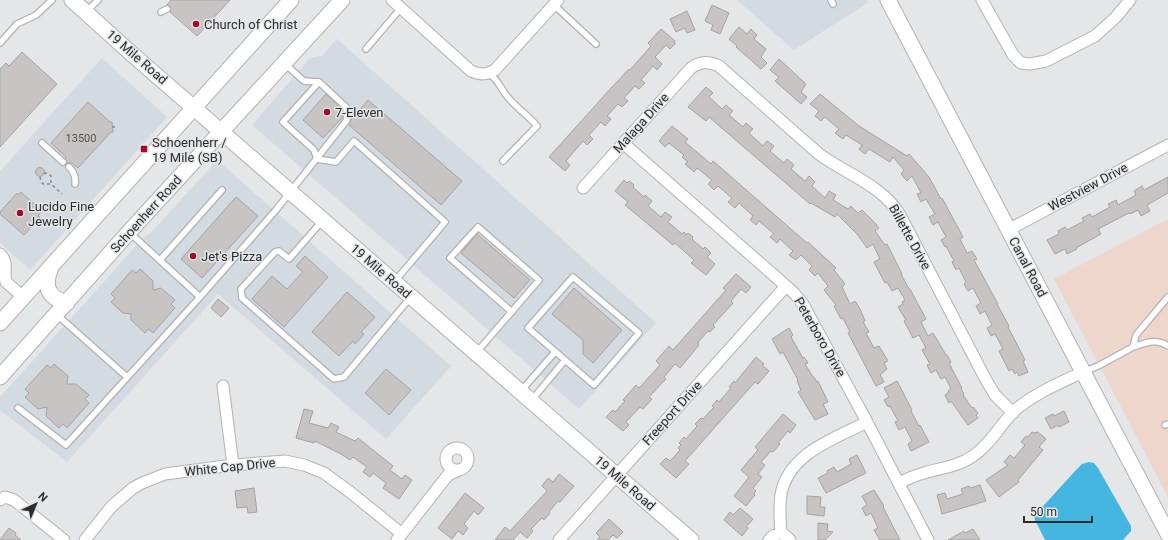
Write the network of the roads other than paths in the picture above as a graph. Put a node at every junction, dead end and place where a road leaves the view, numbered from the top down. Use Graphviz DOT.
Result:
graph roads {
  1 [pos="52,0"];
  2 [pos="72,0"];
  3 [pos="98,0"];
  4 [pos="291,0"];
  5 [pos="342,0"];
  6 [pos="392,0"];
  7 [pos="888,0"];
  8 [pos="982,0"];
  9 [pos="1130,0"];
  10 [pos="556,2"];
  11 [pos="401,8"];
  12 [pos="167,9"];
  13 [pos="161,12"];
  14 [pos="86,13"];
  15 [pos="0,43"];
  16 [pos="596,44"];
  17 [pos="366,49"];
  18 [pos="703,62"];
  19 [pos="285,64"];
  20 [pos="488,74"];
  21 [pos="319,82"];
  22 [pos="194,107"];
  23 [pos="222,131"];
  24 [pos="42,143"];
  25 [pos="623,143"];
  26 [pos="1168,145"];
  27 [pos="317,159"];
  28 [pos="503,161"];
  29 [pos="63,162"];
  30 [pos="69,167"];
  31 [pos="76,184"];
  32 [pos="583,188"];
  33 [pos="222,190"];
  34 [pos="291,192"];
  35 [pos="323,220"];
  36 [pos="1008,230"];
  37 [pos="129,232"];
  38 [pos="0,254"];
  39 [pos="160,260"];
  40 [pos="51,267"];
  41 [pos="394,282"];
  42 [pos="786,286"];
  43 [pos="23,297"];
  44 [pos="200,297"];
  45 [pos="411,297"];
  46 [pos="1168,297"];
  47 [pos="67,303"];
  48 [pos="512,312"];
  49 [pos="56,314"];
  50 [pos="0,323"];
  51 [pos="1168,346"];
  52 [pos="1133,347"];
  53 [pos="555,352"];
  54 [pos="476,353"];
  55 [pos="565,360"];
  56 [pos="1083,372"];
  57 [pos="0,377"];
  58 [pos="127,377"];
  59 [pos="224,386"];
  60 [pos="525,396"];
  61 [pos="18,408"];
  62 [pos="1013,413"];
  63 [pos="867,422"];
  64 [pos="447,463"];
  65 [pos="233,465"];
  66 [pos="459,470"];
  67 [pos="448,475"];
  68 [pos="616,475"];
  69 [pos="899,483"];
  70 [pos="0,500"];
  71 [pos="1166,526"];
  72 [pos="400,537"];
  73 [pos="786,537"];
  74 [pos="64,540"];
  75 [pos="85,540"];
  76 [pos="559,540"];
  77 [pos="691,540"];
  78 [pos="769,540"];
  79 [pos="928,540"];
  1 -- 15 [label="lane"];
  2 -- 14 [label="street, 19 Mile Road"];
  3 -- 14 [label="lane"];
  4 -- 22 [label="street"];
  5 -- 19 [label="street, Schoenherr Road"];
  6 -- 11 [label="street"];
  7 -- 36 [label="street, Canal Road"];
  8 -- 9 [label="street"];
  10 -- 16 [label="lane"];
  10 -- 20 [label="street"];
  11 -- 17 [label="lane"];
  11 -- 20 [label="street"];
  12 -- 13 [label="lane"];
  14 -- 22 [label="street, 19 Mile Road"];
  18 -- 25 [label="street, Malaga Drive"];
  18 -- 62 [label="street, Billette Drive"];
  19 -- 21 [label="lane"];
  19 -- 23 [label="street, Schoenherr Road"];
  20 -- 28 [label="lane"];
  21 -- 27 [label="lane"];
  21 -- 27 [label="lane"];
  22 -- 23 [label="street, 19 Mile Road"];
  22 -- 40 [label="street"];
  23 -- 34 [label="street, 19 Mile Road"];
  23 -- 37 [label="street, Schoenherr Road"];
  24 -- 29 [label="lane"];
  25 -- 32 [label="street, Malaga Drive"];
  25 -- 42 [label="street, Peterboro Drive"];
  26 -- 36 [label="street, Westview Drive"];
  27 -- 34 [label="lane"];
  27 -- 41 [label="lane"];
  30 -- 31 [label="lane"];
  33 -- 39 [label="lane"];
  34 -- 35 [label="street, 19 Mile Road"];
  34 -- 44 [label="lane"];
  35 -- 41 [label="street, 19 Mile Road"];
  35 -- 45 [label="lane"];
  36 -- 56 [label="street, Canal Road"];
  37 -- 39 [label="lane"];
  37 -- 47 [label="street, Schoenherr Road"];
  38 -- 43 [label="street"];
  39 -- 44 [label="lane"];
  40 -- 43 [label="street"];
  40 -- 47 [label="street"];
  41 -- 45 [label="street, 19 Mile Road"];
  42 -- 63 [label="street, Peterboro Drive"];
  42 -- 68 [label="street, Freeport Drive"];
  43 -- 50 [label="street"];
  44 -- 58 [label="lane"];
  45 -- 54 [label="street, 19 Mile Road"];
  46 -- 52 [label="lane"];
  47 -- 49 [label="street, Schoenherr Road"];
  48 -- 48 [label="lane"];
  48 -- 54 [label="lane"];
  49 -- 57 [label="street, Schoenherr Road"];
  49 -- 58 [label="lane"];
  51 -- 52 [label="lane"];
  52 -- 56 [label="lane"];
  53 -- 55 [label="lane"];
  53 -- 55 [label="lane"];
  53 -- 60 [label="lane"];
  54 -- 60 [label="street, 19 Mile Road"];
  55 -- 60 [label="lane"];
  56 -- 62 [label="street"];
  56 -- 71 [label="street, Canal Road"];
  58 -- 61 [label="lane"];
  59 -- 65 [label="street"];
  60 -- 68 [label="street, 19 Mile Road"];
  62 -- 69 [label="street"];
  63 -- 69 [label="street, Peterboro Drive"];
  63 -- 73 [label="street"];
  64 -- 66 [label="street"];
  64 -- 66 [label="street"];
  64 -- 67 [label="street"];
  65 -- 72 [label="street, White Cap Drive"];
  65 -- 75 [label="street, White Cap Drive"];
  66 -- 67 [label="street"];
  67 -- 72 [label="street"];
  68 -- 76 [label="street, Freeport Drive"];
  68 -- 77 [label="street, 19 Mile Road"];
  69 -- 79 [label="street, Peterboro Drive"];
  70 -- 74 [label="street"];
  73 -- 78 [label="street"];
}
